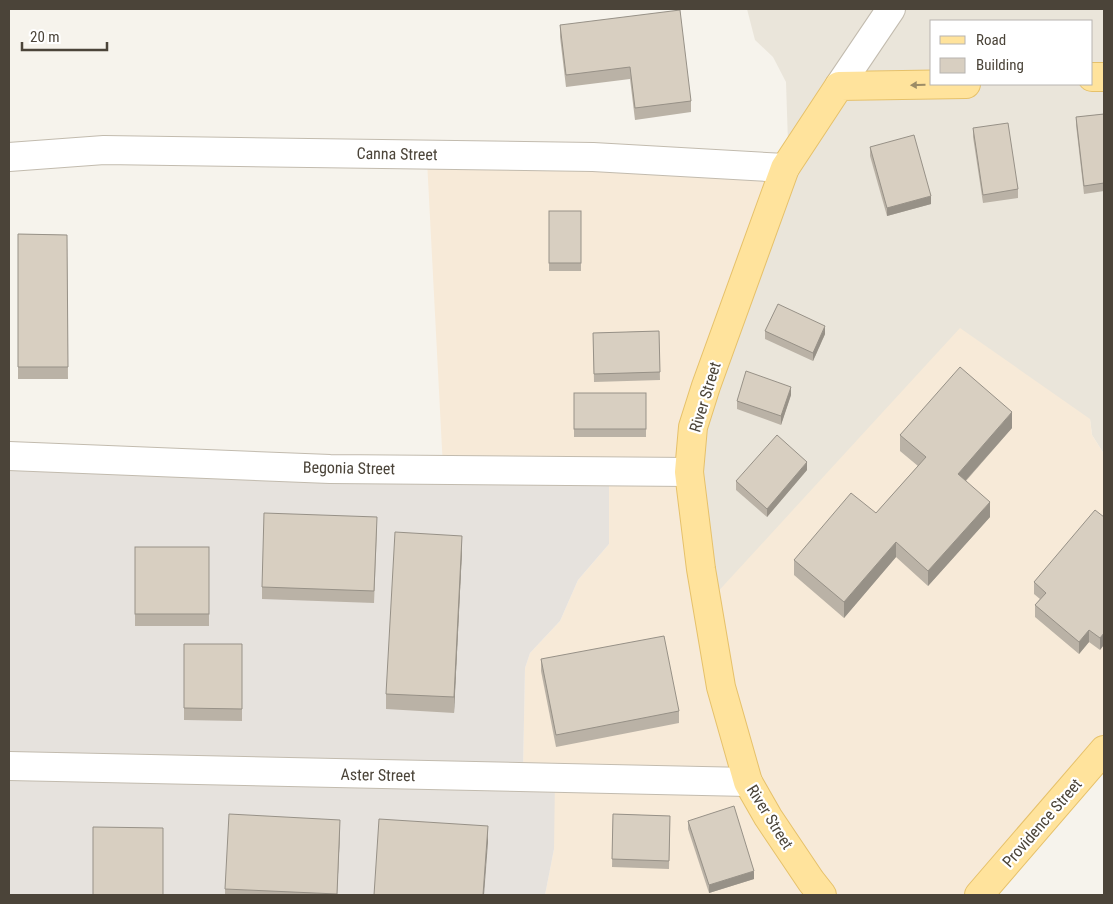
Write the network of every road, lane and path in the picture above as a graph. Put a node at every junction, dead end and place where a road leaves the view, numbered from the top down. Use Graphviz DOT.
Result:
graph roads {
  1 [pos="891,9"];
  2 [pos="930,85"];
  3 [pos="839,86"];
  4 [pos="9,157"];
  5 [pos="785,168"];
  6 [pos="9,456"];
  7 [pos="690,472"];
  8 [pos="1104,750"];
  9 [pos="9,766"];
  10 [pos="748,782"];
  11 [pos="822,895"];
  12 [pos="979,895"];
  1 -- 3 [label="street"];
  2 -- 3 [label="main road, one-way"];
  3 -- 5 [label="main road, River Street"];
  4 -- 5 [label="street, Canna Street"];
  5 -- 7 [label="main road, River Street"];
  6 -- 7 [label="street, Begonia Street"];
  7 -- 10 [label="main road, River Street"];
  8 -- 12 [label="main road, Providence Street"];
  9 -- 10 [label="street, Aster Street"];
  10 -- 11 [label="main road, River Street"];
}
